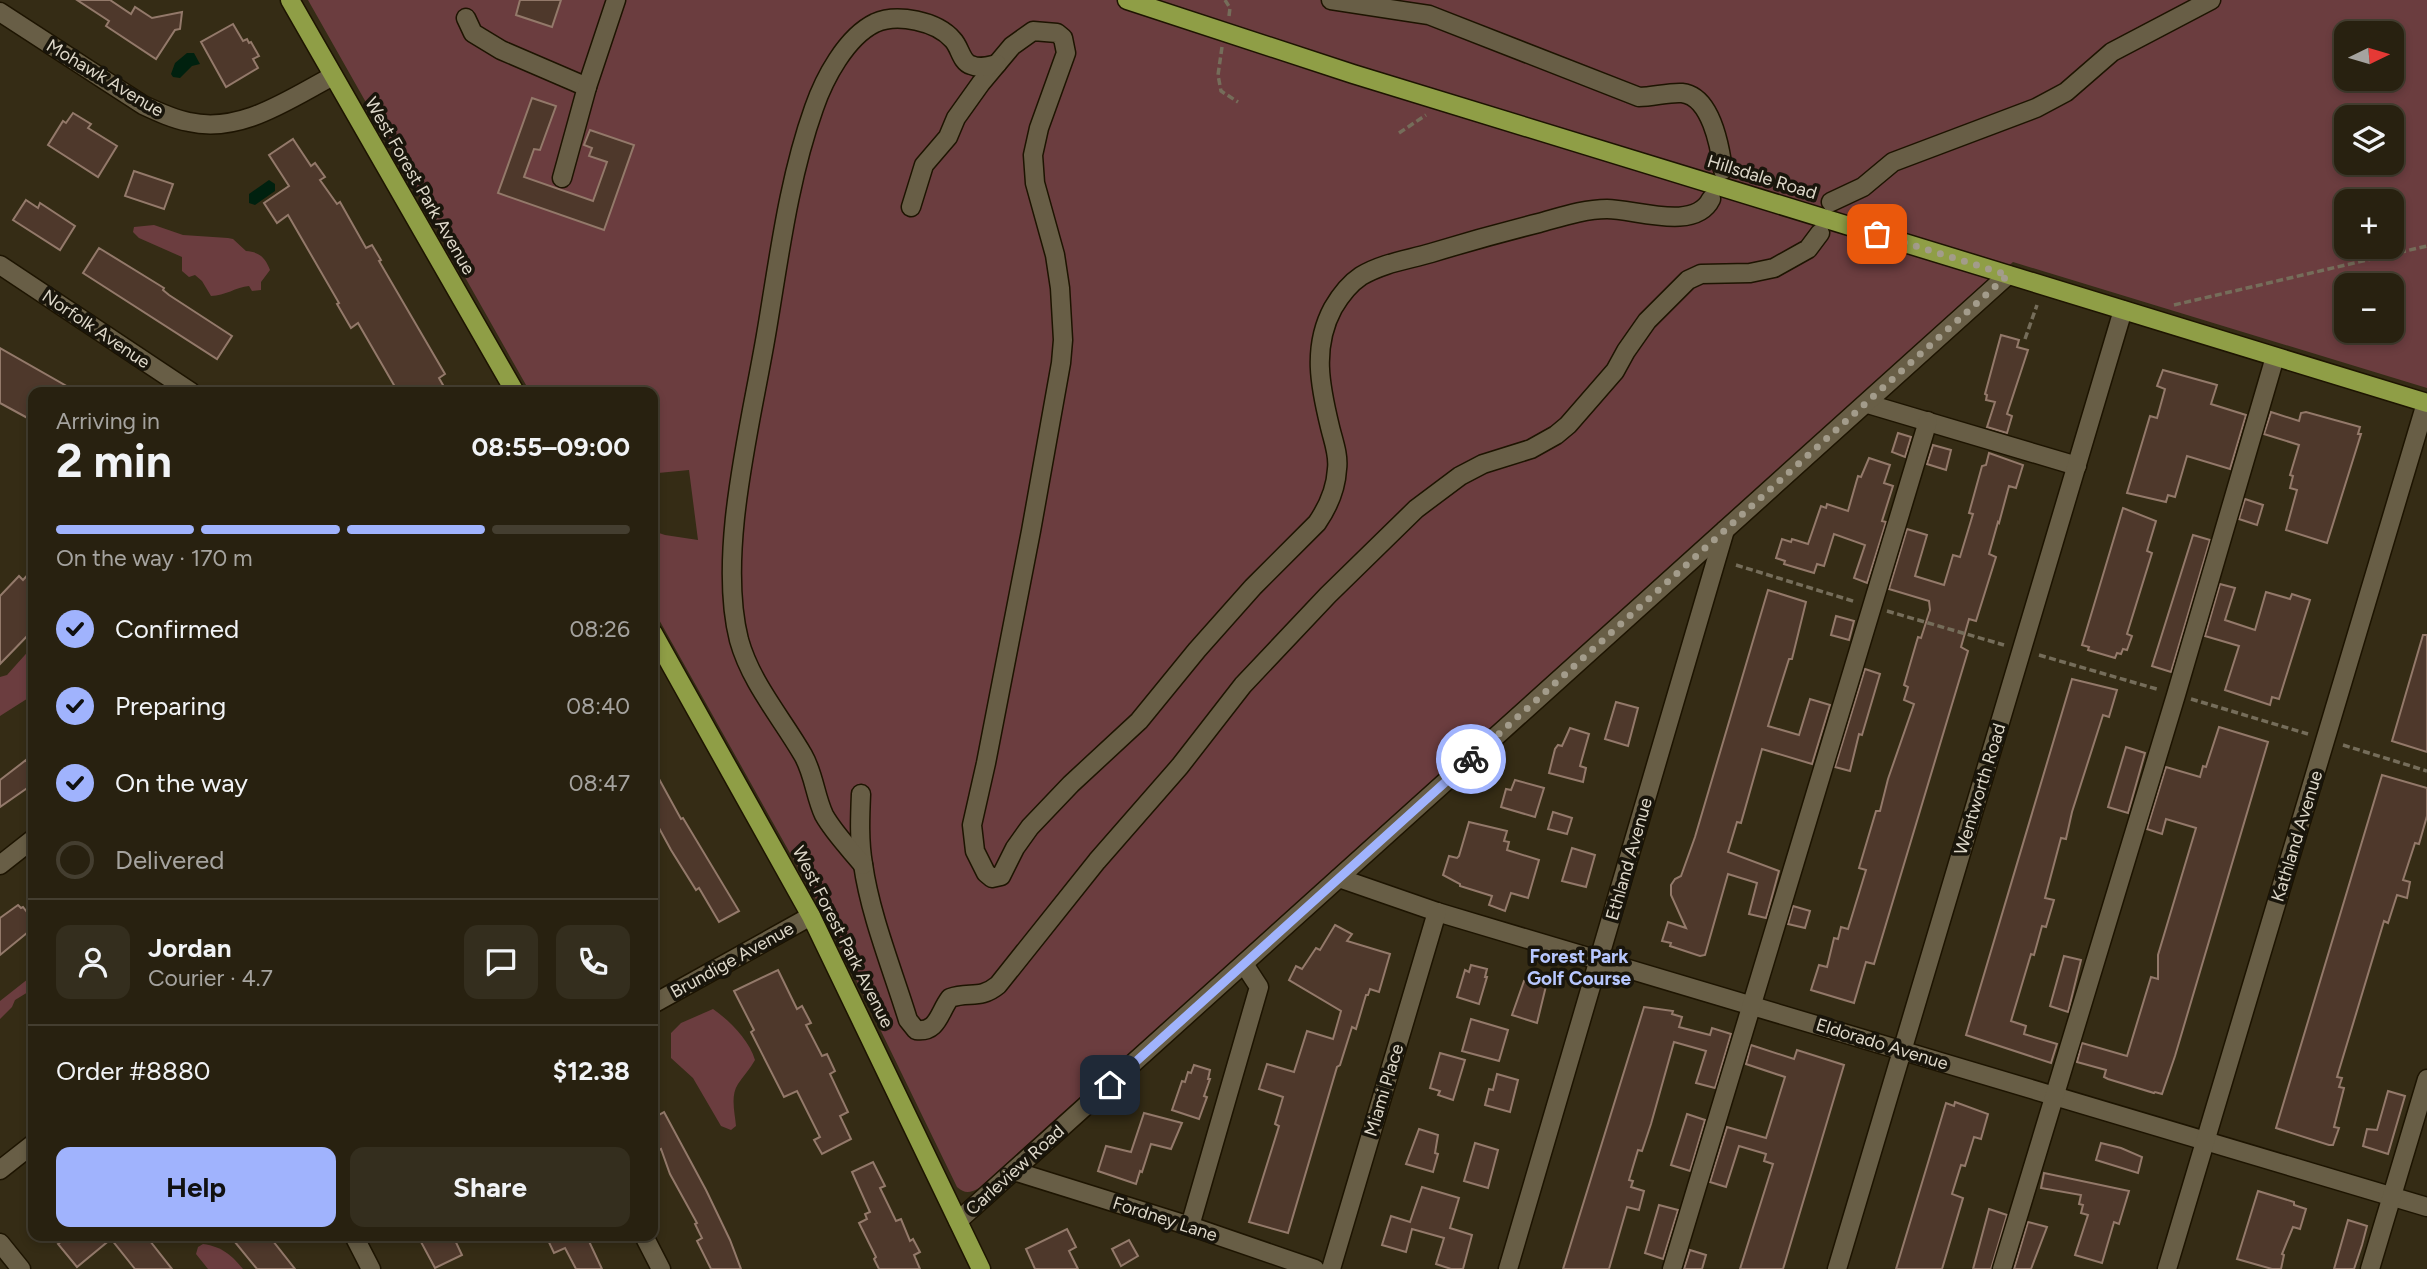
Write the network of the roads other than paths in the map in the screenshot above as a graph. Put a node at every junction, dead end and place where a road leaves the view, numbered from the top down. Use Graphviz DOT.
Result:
graph roads {
  1 [pos="290,0"];
  2 [pos="616,0"];
  3 [pos="1126,0"];
  4 [pos="1331,0"];
  5 [pos="2211,0"];
  6 [pos="0,12"];
  7 [pos="466,18"];
  8 [pos="997,64"];
  9 [pos="333,76"];
  10 [pos="587,87"];
  11 [pos="1723,170"];
  12 [pos="562,178"];
  13 [pos="1711,199"];
  14 [pos="1831,202"];
  15 [pos="911,206"];
  16 [pos="1820,233"];
  17 [pos="0,265"];
  18 [pos="2008,275"];
  19 [pos="2123,310"];
  20 [pos="2275,357"];
  21 [pos="183,387"];
  22 [pos="512,387"];
  23 [pos="2427,403"];
  24 [pos="1868,404"];
  25 [pos="1928,421"];
  26 [pos="2077,466"];
  27 [pos="1725,530"];
  28 [pos="658,642"];
  29 [pos="860,794"];
  30 [pos="28,843"];
  31 [pos="0,865"];
  32 [pos="863,865"];
  33 [pos="1339,878"];
  34 [pos="1437,912"];
  35 [pos="811,916"];
  36 [pos="1600,960"];
  37 [pos="1244,964"];
  38 [pos="658,1001"];
  39 [pos="1752,1005"];
  40 [pos="1902,1050"];
  41 [pos="2427,1079"];
  42 [pos="2054,1095"];
  43 [pos="2206,1140"];
  44 [pos="28,1148"];
  45 [pos="0,1170"];
  46 [pos="1014,1171"];
  47 [pos="2391,1196"];
  48 [pos="2427,1207"];
  49 [pos="958,1221"];
  50 [pos="1190,1226"];
  51 [pos="357,1241"];
  52 [pos="647,1241"];
  53 [pos="0,1243"];
  54 [pos="21,1269"];
  55 [pos="371,1269"];
  56 [pos="661,1269"];
  57 [pos="981,1269"];
  58 [pos="1315,1269"];
  59 [pos="1331,1269"];
  60 [pos="1507,1269"];
  61 [pos="1672,1269"];
  62 [pos="1837,1269"];
  63 [pos="2002,1269"];
  64 [pos="2167,1269"];
  65 [pos="2370,1269"];
  1 -- 9 [label="main road, West Forest Park Avenue"];
  2 -- 10 [label="street"];
  3 -- 18 [label="main road, Hillsdale Road"];
  4 -- 11 [label="street"];
  5 -- 14 [label="street"];
  6 -- 9 [label="street, Mohawk Avenue"];
  7 -- 10 [label="street"];
  8 -- 13 [label="street"];
  8 -- 15 [label="street"];
  8 -- 32 [label="street"];
  9 -- 22 [label="main road, West Forest Park Avenue"];
  10 -- 12 [label="street"];
  16 -- 32 [label="street"];
  17 -- 21 [label="street, Norfolk Avenue"];
  18 -- 19 [label="main road, Hillsdale Road"];
  18 -- 24 [label="street, Carleview Road"];
  19 -- 20 [label="main road, Hillsdale Road"];
  19 -- 26 [label="street, Wentworth Road"];
  20 -- 23 [label="main road, Hillsdale Road"];
  20 -- 42 [label="street"];
  23 -- 43 [label="street, Kathland Avenue"];
  24 -- 25 [label="street"];
  24 -- 27 [label="street, Carleview Road"];
  25 -- 26 [label="street"];
  25 -- 39 [label="street"];
  26 -- 40 [label="street, Wentworth Road"];
  27 -- 33 [label="street, Carleview Road"];
  27 -- 36 [label="street, Ethland Avenue"];
  28 -- 35 [label="main road, West Forest Park Avenue"];
  29 -- 32 [label="street"];
  30 -- 31 [label="street"];
  33 -- 34 [label="street, Eldorado Avenue"];
  33 -- 37 [label="street, Carleview Road"];
  34 -- 36 [label="street, Eldorado Avenue"];
  34 -- 59 [label="street, Miami Place"];
  35 -- 38 [label="street, Brundige Avenue"];
  35 -- 49 [label="main road, West Forest Park Avenue"];
  36 -- 39 [label="street, Eldorado Avenue"];
  36 -- 60 [label="street, Ethland Avenue"];
  37 -- 46 [label="street, Carleview Road"];
  37 -- 50 [label="street"];
  39 -- 40 [label="street, Eldorado Avenue"];
  39 -- 61 [label="street"];
  40 -- 42 [label="street, Eldorado Avenue"];
  40 -- 62 [label="street, Wentworth Road"];
  41 -- 47 [label="street"];
  42 -- 43 [label="street, Eldorado Avenue"];
  42 -- 63 [label="street"];
  43 -- 47 [label="street, Eldorado Avenue"];
  43 -- 64 [label="street, Kathland Avenue"];
  44 -- 45 [label="street"];
  46 -- 49 [label="street, Carleview Road"];
  46 -- 50 [label="street, Fordney Lane"];
  47 -- 48 [label="street, Eldorado Avenue"];
  47 -- 65 [label="street"];
  49 -- 57 [label="main road, West Forest Park Avenue"];
  50 -- 58 [label="street, Fordney Lane"];
  51 -- 55 [label="street"];
  52 -- 56 [label="street"];
  53 -- 54 [label="street"];
}
